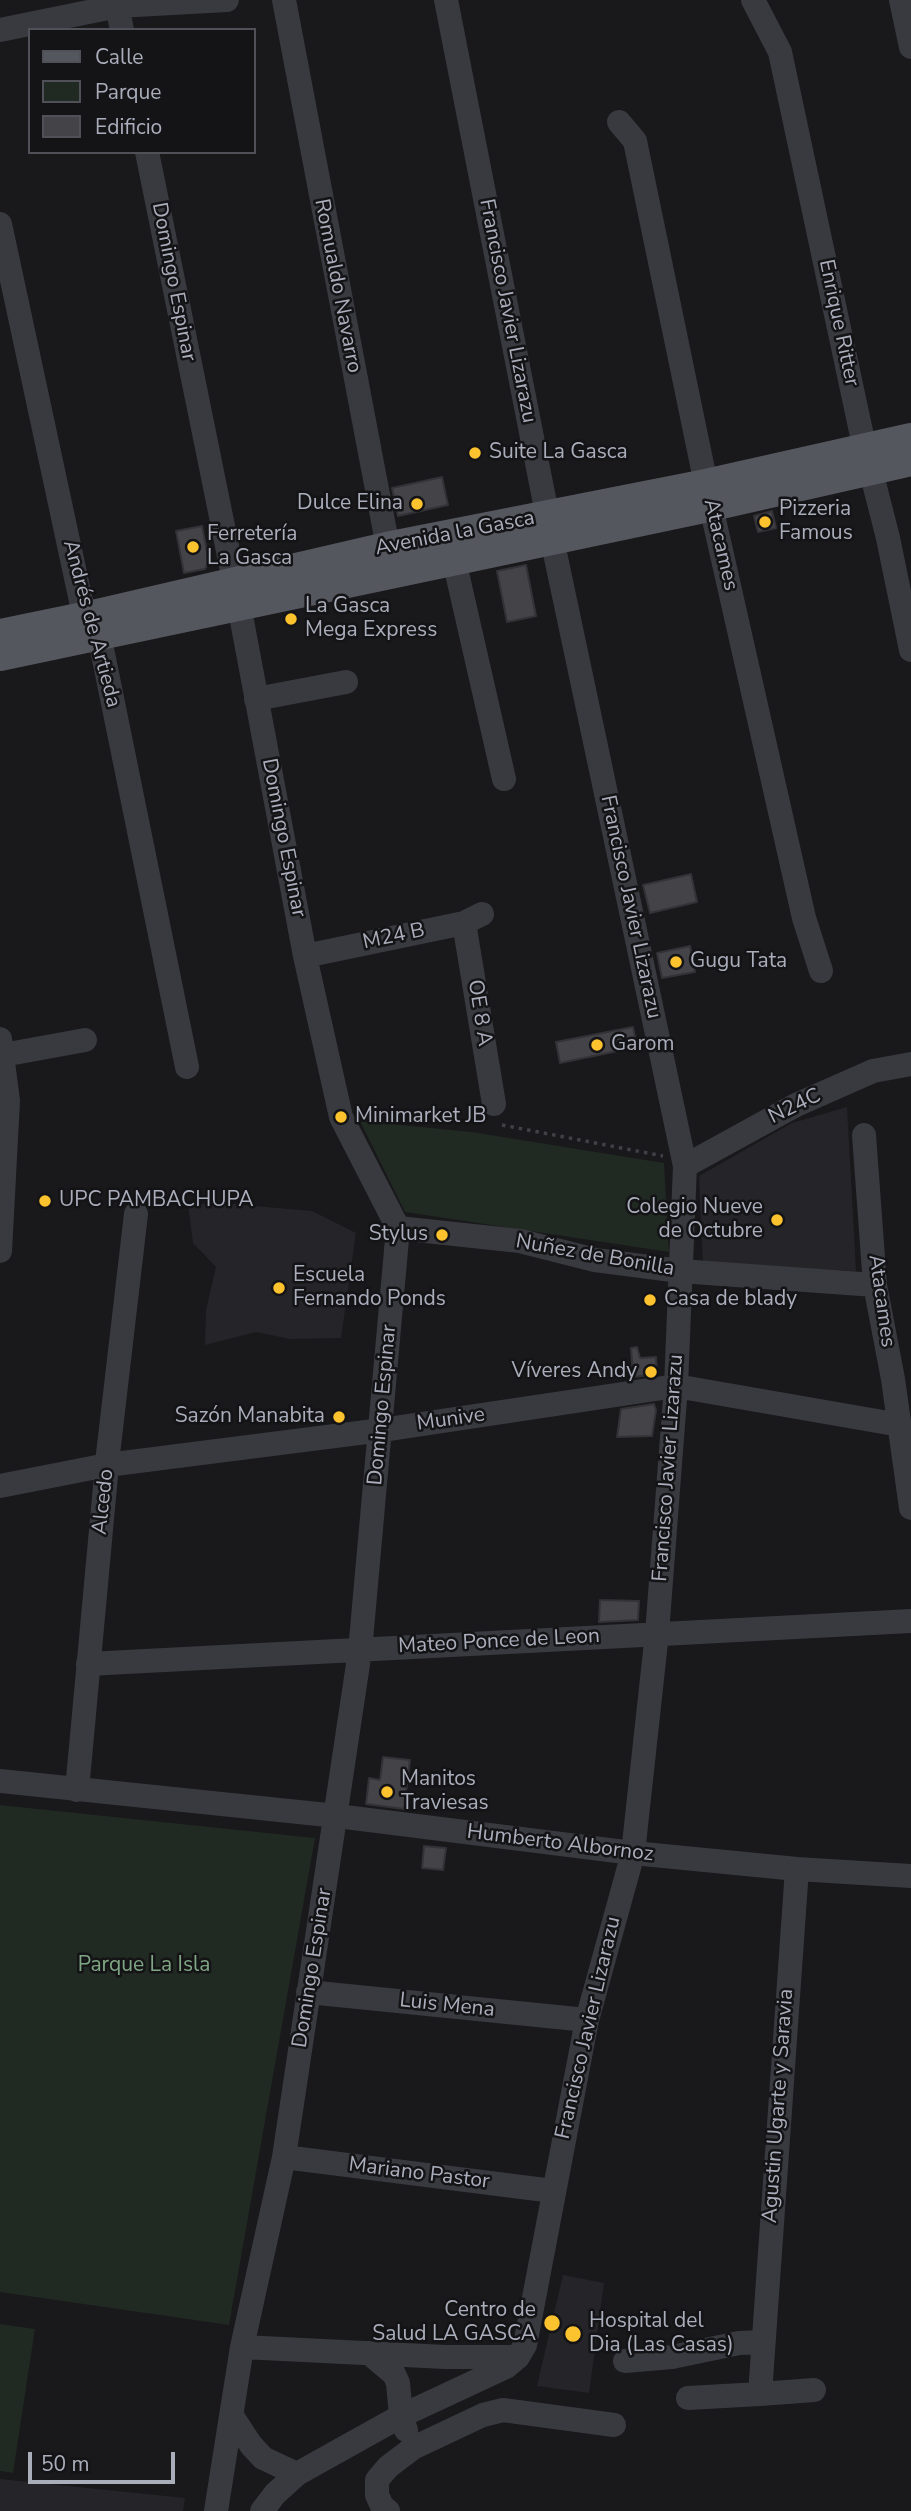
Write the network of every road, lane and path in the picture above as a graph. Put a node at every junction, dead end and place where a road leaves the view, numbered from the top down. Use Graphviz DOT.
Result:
graph roads {
  1 [pos="228,0"];
  2 [pos="284,0"];
  3 [pos="446,0"];
  4 [pos="753,0"];
  5 [pos="901,0"];
  6 [pos="119,12"];
  7 [pos="0,30"];
  8 [pos="911,47"];
  9 [pos="619,122"];
  10 [pos="147,154"];
  11 [pos="0,223"];
  12 [pos="911,438"];
  13 [pos="868,459"];
  14 [pos="911,461"];
  15 [pos="709,495"];
  16 [pos="550,527"];
  17 [pos="888,538"];
  18 [pos="911,556"];
  19 [pos="390,560"];
  20 [pos="454,560"];
  21 [pos="236,593"];
  22 [pos="92,626"];
  23 [pos="0,634"];
  24 [pos="911,650"];
  25 [pos="0,656"];
  26 [pos="346,682"];
  27 [pos="256,699"];
  28 [pos="504,779"];
  29 [pos="473,918"];
  30 [pos="305,956"];
  31 [pos="821,971"];
  32 [pos="85,1040"];
  33 [pos="2,1047"];
  34 [pos="911,1064"];
  35 [pos="187,1067"];
  36 [pos="494,1104"];
  37 [pos="353,1113"];
  38 [pos="864,1135"];
  39 [pos="677,1162"];
  40 [pos="136,1214"];
  41 [pos="2,1218"];
  42 [pos="398,1228"];
  43 [pos="0,1251"];
  44 [pos="680,1271"];
  45 [pos="875,1286"];
  46 [pos="902,1381"];
  47 [pos="676,1386"];
  48 [pos="900,1425"];
  49 [pos="382,1430"];
  50 [pos="107,1465"];
  51 [pos="0,1486"];
  52 [pos="911,1508"];
  53 [pos="911,1621"];
  54 [pos="657,1633"];
  55 [pos="360,1651"];
  56 [pos="88,1664"];
  57 [pos="0,1781"];
  58 [pos="77,1790"];
  59 [pos="337,1816"];
  60 [pos="633,1853"];
  61 [pos="797,1870"];
  62 [pos="911,1876"];
  63 [pos="308,1992"];
  64 [pos="586,2020"];
  65 [pos="284,2157"];
  66 [pos="553,2191"];
  67 [pos="762,2342"];
  68 [pos="242,2347"];
  69 [pos="369,2353"];
  70 [pos="518,2357"];
  71 [pos="625,2361"];
  72 [pos="814,2390"];
  73 [pos="760,2394"];
  74 [pos="688,2398"];
  75 [pos="232,2416"];
  76 [pos="401,2416"];
  77 [pos="614,2425"];
  78 [pos="413,2448"];
  79 [pos="297,2474"];
  80 [pos="216,2511"];
  81 [pos="262,2511"];
  82 [pos="388,2511"];
  1 -- 6 [label="street"];
  2 -- 19 [label="street, Romualdo Navarro"];
  3 -- 16 [label="street, Francisco Javier Lizarazu"];
  4 -- 13 [label="street, Enrique Ritter"];
  5 -- 8 [label="street"];
  6 -- 7 [label="street"];
  9 -- 15 [label="street, Atacames"];
  10 -- 21 [label="street, Domingo Espinar"];
  11 -- 22 [label="street, Andrés de Artieda"];
  12 -- 13 [label="main road, Avenida la Gasca"];
  13 -- 14 [label="main road, Avenida la Gasca"];
  13 -- 15 [label="main road, Avenida la Gasca"];
  13 -- 17 [label="street, Enrique Ritter"];
  15 -- 16 [label="main road, Avenida la Gasca"];
  15 -- 31 [label="street, Atacames"];
  16 -- 19 [label="main road, Avenida la Gasca"];
  16 -- 20 [label="main road, Avenida la Gasca"];
  16 -- 39 [label="street, Francisco Javier Lizarazu"];
  17 -- 18 [label="street"];
  17 -- 24 [label="street, Enrique Ritter"];
  19 -- 20 [label="main road, Avenida la Gasca"];
  19 -- 21 [label="main road, Avenida la Gasca"];
  20 -- 28 [label="street"];
  21 -- 22 [label="main road, Avenida la Gasca"];
  21 -- 27 [label="street, Domingo Espinar"];
  22 -- 23 [label="main road, Avenida la Gasca"];
  22 -- 25 [label="main road, Avenida la Gasca"];
  22 -- 35 [label="street, Andrés de Artieda"];
  26 -- 27 [label="street"];
  27 -- 30 [label="street, Domingo Espinar"];
  29 -- 30 [label="street, M24 B"];
  29 -- 36 [label="street, OE 8 A"];
  30 -- 42 [label="street, Domingo Espinar"];
  32 -- 33 [label="street"];
  33 -- 41 [label="street"];
  34 -- 39 [label="street, N24C"];
  37 -- 39 [label="path"];
  38 -- 45 [label="street, Atacames"];
  39 -- 44 [label="street, Francisco Javier Lizarazu"];
  40 -- 50 [label="street, Alcedo"];
  41 -- 43 [label="street"];
  42 -- 44 [label="street, Nuñez de Bonilla"];
  42 -- 49 [label="street, Domingo Espinar"];
  44 -- 45 [label="street, Nuñez de Bonilla"];
  44 -- 47 [label="street, Francisco Javier Lizarazu"];
  45 -- 46 [label="street, Atacames"];
  46 -- 48 [label="street, Atacames"];
  47 -- 48 [label="street, Munive"];
  47 -- 49 [label="street, Munive"];
  47 -- 54 [label="street, Francisco Javier Lizarazu"];
  48 -- 52 [label="street, Atacames"];
  49 -- 50 [label="street, Munive"];
  49 -- 55 [label="street, Domingo Espinar"];
  50 -- 51 [label="street, Munive"];
  50 -- 56 [label="street, Alcedo"];
  53 -- 54 [label="street, Mateo Ponce de Leon"];
  54 -- 55 [label="street, Mateo Ponce de Leon"];
  54 -- 60 [label="street, Francisco Javier Lizarazu"];
  55 -- 56 [label="street, Mateo Ponce de Leon"];
  55 -- 59 [label="street, Domingo Espinar"];
  56 -- 58 [label="street, Alcedo"];
  57 -- 58 [label="street, Humberto Albornoz"];
  58 -- 59 [label="street, Humberto Albornoz"];
  59 -- 60 [label="street, Humberto Albornoz"];
  59 -- 63 [label="street, Domingo Espinar"];
  60 -- 61 [label="street, Humberto Albornoz"];
  60 -- 64 [label="street, Francisco Javier Lizarazu"];
  61 -- 62 [label="street, Humberto Albornoz"];
  61 -- 67 [label="street, Agustin Ugarte y Saravia"];
  63 -- 64 [label="street, Luis Mena"];
  63 -- 65 [label="street, Domingo Espinar"];
  64 -- 66 [label="street, Francisco Javier Lizarazu"];
  65 -- 66 [label="street, Mariano Pastor"];
  65 -- 68 [label="street, Domingo Espinar"];
  66 -- 70 [label="street, Francisco Javier Lizarazu"];
  67 -- 71 [label="street"];
  67 -- 73 [label="street, Agustin Ugarte y Saravia"];
  68 -- 69 [label="street"];
  68 -- 75 [label="street, Domingo Espinar"];
  69 -- 70 [label="street"];
  69 -- 76 [label="street"];
  70 -- 76 [label="street"];
  72 -- 73 [label="street"];
  73 -- 74 [label="street"];
  75 -- 79 [label="street"];
  75 -- 80 [label="street, Domingo Espinar"];
  76 -- 78 [label="street"];
  76 -- 79 [label="street"];
  77 -- 78 [label="street"];
  78 -- 82 [label="street"];
  79 -- 81 [label="street"];
}
